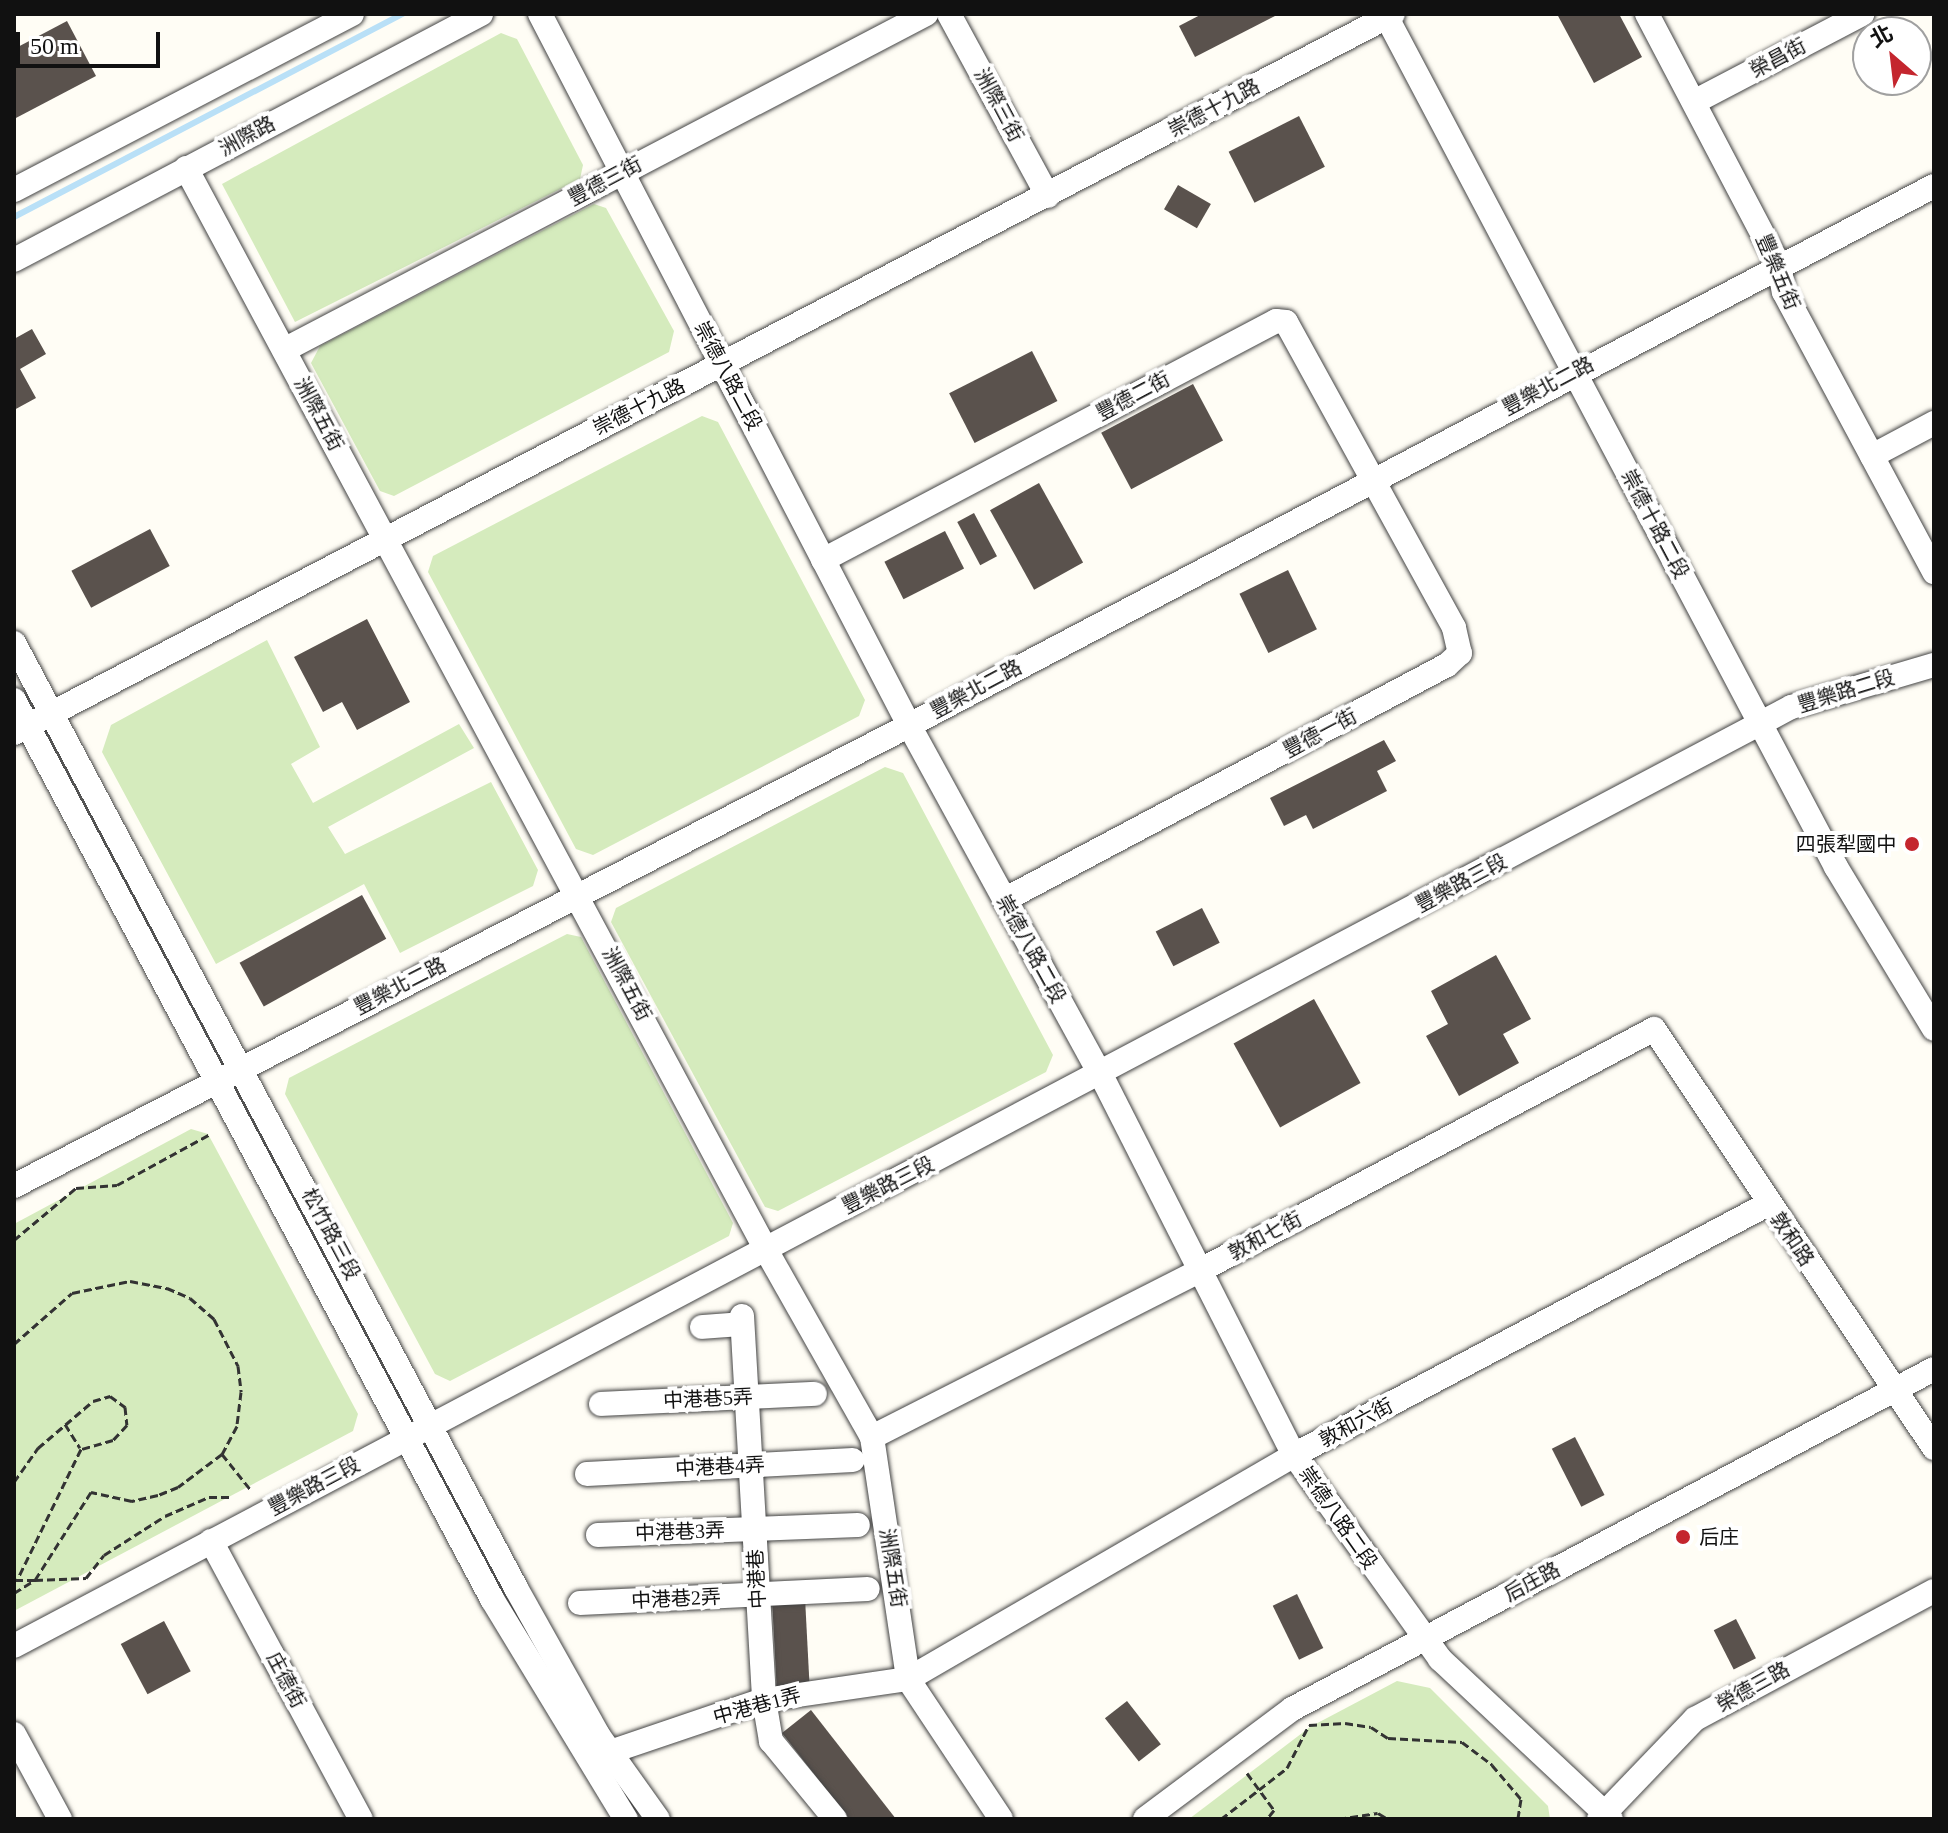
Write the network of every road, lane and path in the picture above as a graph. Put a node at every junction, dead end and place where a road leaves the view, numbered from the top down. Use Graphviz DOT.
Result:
graph roads {
  1 [pos="352,14"];
  2 [pos="481,14"];
  3 [pos="540,14"];
  4 [pos="926,14"];
  5 [pos="949,14"];
  6 [pos="1647,14"];
  7 [pos="1862,14"];
  8 [pos="1388,15"];
  9 [pos="1694,102"];
  10 [pos="186,168"];
  11 [pos="621,172"];
  12 [pos="1934,186"];
  13 [pos="14,190"];
  14 [pos="1048,196"];
  15 [pos="14,260"];
  16 [pos="1779,265"];
  17 [pos="284,350"];
  18 [pos="722,363"];
  19 [pos="1575,371"];
  20 [pos="1934,423"];
  21 [pos="1872,456"];
  22 [pos="1374,478"];
  23 [pos="386,538"];
  24 [pos="823,560"];
  25 [pos="1934,572"];
  26 [pos="14,643"];
  27 [pos="1934,665"];
  28 [pos="14,700"];
  29 [pos="52,714"];
  30 [pos="1761,724"];
  31 [pos="909,725"];
  32 [pos="21,730"];
  33 [pos="578,894"];
  34 [pos="1004,900"];
  35 [pos="1654,1029"];
  36 [pos="1934,1029"];
  37 [pos="242,1068"];
  38 [pos="1101,1075"];
  39 [pos="217,1081"];
  40 [pos="210,1134"];
  41 [pos="14,1186"];
  42 [pos="1768,1204"];
  43 [pos="14,1240"];
  44 [pos="765,1248"];
  45 [pos="1201,1270"];
  46 [pos="702,1327"];
  47 [pos="14,1344"];
  48 [pos="1934,1369"];
  49 [pos="1895,1390"];
  50 [pos="815,1394"];
  51 [pos="747,1398"];
  52 [pos="601,1404"];
  53 [pos="65,1424"];
  54 [pos="431,1425"];
  55 [pos="406,1437"];
  56 [pos="872,1437"];
  57 [pos="1934,1448"];
  58 [pos="81,1449"];
  59 [pos="222,1454"];
  60 [pos="1294,1455"];
  61 [pos="853,1460"];
  62 [pos="751,1465"];
  63 [pos="587,1474"];
  64 [pos="14,1482"];
  65 [pos="250,1489"];
  66 [pos="233,1497"];
  67 [pos="858,1525"];
  68 [pos="754,1530"];
  69 [pos="598,1535"];
  70 [pos="211,1541"];
  71 [pos="16,1579"];
  72 [pos="35,1580"];
  73 [pos="868,1589"];
  74 [pos="1934,1591"];
  75 [pos="14,1593"];
  76 [pos="758,1594"];
  77 [pos="580,1603"];
  78 [pos="1424,1637"];
  79 [pos="14,1646"];
  80 [pos="908,1679"];
  81 [pos="764,1700"];
  82 [pos="14,1734"];
  83 [pos="610,1752"];
  84 [pos="1247,1773"];
  85 [pos="1259,1789"];
  86 [pos="1604,1817"];
  87 [pos="60,1819"];
  88 [pos="361,1819"];
  89 [pos="626,1819"];
  90 [pos="658,1819"];
  91 [pos="835,1819"];
  92 [pos="1001,1819"];
  93 [pos="1145,1819"];
  94 [pos="1221,1819"];
  95 [pos="1267,1819"];
  96 [pos="1338,1819"];
  97 [pos="1388,1819"];
  98 [pos="1518,1819"];
  1 -- 13 [label="street"];
  2 -- 10 [label="street, 洲際路"];
  3 -- 11 [label="street, 崇德八路二段"];
  4 -- 11 [label="street, 豐德三街"];
  5 -- 14 [label="street, 洲際三街"];
  6 -- 9 [label="street, 豐樂五街"];
  7 -- 9 [label="street, 榮昌街"];
  8 -- 14 [label="street, 崇德十九路"];
  8 -- 19 [label="street, 崇德十路二段"];
  9 -- 16 [label="street, 豐樂五街"];
  10 -- 15 [label="street, 洲際路"];
  10 -- 17 [label="street, 洲際五街"];
  11 -- 17 [label="street, 豐德三街"];
  11 -- 18 [label="street, 崇德八路二段"];
  12 -- 16 [label="street, 豐樂北二路"];
  14 -- 18 [label="street, 崇德十九路"];
  16 -- 19 [label="street, 豐樂北二路"];
  16 -- 21 [label="street, 豐樂五街"];
  17 -- 23 [label="street, 洲際五街"];
  18 -- 23 [label="street, 崇德十九路"];
  18 -- 24 [label="street, 崇德八路二段"];
  19 -- 22 [label="street, 豐樂北二路"];
  19 -- 30 [label="street, 崇德十路二段"];
  20 -- 21 [label="street"];
  21 -- 25 [label="street, 豐樂五街"];
  22 -- 24 [label="street, 豐德二街"];
  22 -- 31 [label="street, 豐樂北二路"];
  22 -- 34 [label="street, 豐德一街"];
  23 -- 29 [label="street, 崇德十九路"];
  23 -- 33 [label="street, 洲際五街"];
  24 -- 31 [label="street, 崇德八路二段"];
  26 -- 29 [label="street, 松竹路三段"];
  27 -- 30 [label="street, 豐樂路二段"];
  28 -- 32 [label="street, 松竹路三段"];
  29 -- 32 [label="street, 崇德十九路"];
  29 -- 37 [label="street, 松竹路三段"];
  30 -- 36 [label="street, 崇德十路二段"];
  30 -- 38 [label="street, 豐樂路三段"];
  31 -- 33 [label="street, 豐樂北二路"];
  31 -- 34 [label="street, 崇德八路二段"];
  32 -- 39 [label="street, 松竹路三段"];
  33 -- 37 [label="street, 豐樂北二路"];
  33 -- 44 [label="street, 洲際五街"];
  34 -- 38 [label="street, 崇德八路二段"];
  35 -- 42 [label="street, 敦和路"];
  35 -- 45 [label="street, 敦和七街"];
  37 -- 39 [label="street, 豐樂北二路"];
  37 -- 54 [label="street, 松竹路三段"];
  38 -- 44 [label="street, 豐樂路三段"];
  38 -- 45 [label="street, 崇德八路二段"];
  39 -- 41 [label="street, 豐樂北二路"];
  39 -- 55 [label="street, 松竹路三段"];
  40 -- 43 [label="path"];
  42 -- 49 [label="street, 敦和路"];
  42 -- 60 [label="street, 敦和六街"];
  44 -- 54 [label="street, 豐樂路三段"];
  44 -- 56 [label="street, 洲際五街"];
  45 -- 56 [label="street, 敦和七街"];
  45 -- 60 [label="street, 崇德八路二段"];
  46 -- 51 [label="street, 中港巷"];
  47 -- 59 [label="path"];
  48 -- 49 [label="street, 后庄路"];
  49 -- 57 [label="street, 敦和路"];
  49 -- 78 [label="street, 后庄路"];
  50 -- 51 [label="street, 中港巷5弄"];
  51 -- 52 [label="street, 中港巷5弄"];
  51 -- 62 [label="street, 中港巷"];
  53 -- 58 [label="path"];
  53 -- 58 [label="path"];
  53 -- 64 [label="path"];
  54 -- 55 [label="street, 豐樂路三段"];
  54 -- 83 [label="street, 松竹路三段"];
  55 -- 70 [label="street, 豐樂路三段"];
  55 -- 89 [label="street, 松竹路三段"];
  56 -- 80 [label="street, 洲際五街"];
  58 -- 71 [label="path"];
  59 -- 65 [label="path"];
  59 -- 72 [label="path"];
  60 -- 78 [label="street, 崇德八路二段"];
  60 -- 80 [label="street, 敦和六街"];
  61 -- 62 [label="street, 中港巷4弄"];
  62 -- 63 [label="street, 中港巷4弄"];
  62 -- 68 [label="street, 中港巷"];
  66 -- 72 [label="path"];
  67 -- 68 [label="street, 中港巷3弄"];
  68 -- 69 [label="street, 中港巷3弄"];
  68 -- 76 [label="street, 中港巷"];
  70 -- 79 [label="street, 豐樂路三段"];
  70 -- 88 [label="street, 庄德街"];
  71 -- 72 [label="path"];
  72 -- 75 [label="path"];
  73 -- 76 [label="street, 中港巷2弄"];
  74 -- 86 [label="street, 榮德三路"];
  76 -- 77 [label="street, 中港巷2弄"];
  76 -- 81 [label="street, 中港巷"];
  78 -- 86 [label="street, 崇德八路二段"];
  78 -- 93 [label="street, 后庄路"];
  80 -- 81 [label="street, 中港巷1弄"];
  80 -- 92 [label="street, 洲際五街"];
  81 -- 83 [label="street, 中港巷1弄"];
  81 -- 91 [label="street, 中港巷"];
  82 -- 87 [label="street"];
  83 -- 90 [label="street, 松竹路三段"];
  84 -- 85 [label="path"];
  85 -- 94 [label="path"];
  85 -- 95 [label="path"];
  85 -- 98 [label="path"];
  96 -- 97 [label="path"];
}
